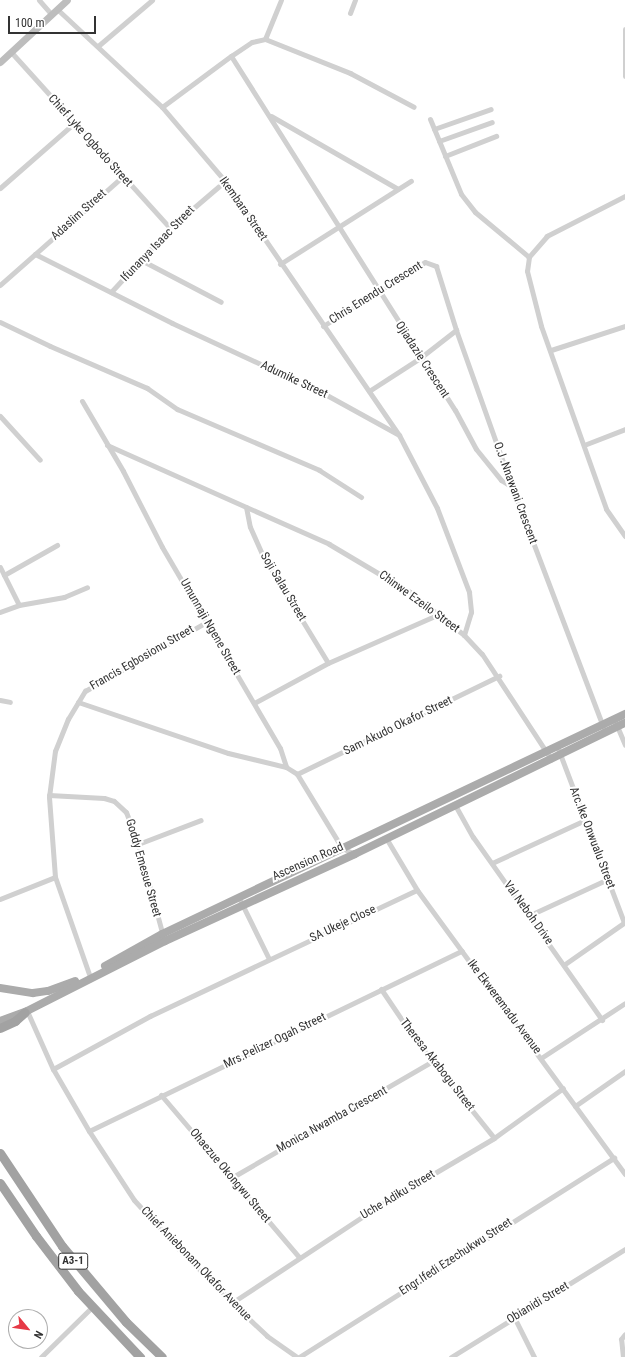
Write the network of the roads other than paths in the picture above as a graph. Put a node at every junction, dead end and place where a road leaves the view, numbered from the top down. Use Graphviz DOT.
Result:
graph roads {
  1 [pos="39,0"];
  2 [pos="67,0"];
  3 [pos="152,0"];
  4 [pos="282,0"];
  5 [pos="355,0"];
  6 [pos="57,9"];
  7 [pos="350,13"];
  8 [pos="51,14"];
  9 [pos="625,29"];
  10 [pos="265,39"];
  11 [pos="98,46"];
  12 [pos="11,52"];
  13 [pos="231,56"];
  14 [pos="0,62"];
  15 [pos="625,76"];
  16 [pos="162,107"];
  17 [pos="414,107"];
  18 [pos="491,109"];
  19 [pos="269,116"];
  20 [pos="430,119"];
  21 [pos="492,122"];
  22 [pos="73,124"];
  23 [pos="434,129"];
  24 [pos="496,136"];
  25 [pos="439,141"];
  26 [pos="445,156"];
  27 [pos="122,177"];
  28 [pos="225,181"];
  29 [pos="411,181"];
  30 [pos="0,188"];
  31 [pos="398,189"];
  32 [pos="625,196"];
  33 [pos="339,227"];
  34 [pos="170,228"];
  35 [pos="35,254"];
  36 [pos="529,257"];
  37 [pos="141,260"];
  38 [pos="431,262"];
  39 [pos="280,264"];
  40 [pos="0,285"];
  41 [pos="111,292"];
  42 [pos="379,292"];
  43 [pos="221,302"];
  44 [pos="0,322"];
  45 [pos="323,326"];
  46 [pos="625,326"];
  47 [pos="456,330"];
  48 [pos="551,350"];
  49 [pos="420,358"];
  50 [pos="368,391"];
  51 [pos="82,401"];
  52 [pos="0,416"];
  53 [pos="625,429"];
  54 [pos="399,435"];
  55 [pos="107,445"];
  56 [pos="584,445"];
  57 [pos="40,460"];
  58 [pos="512,487"];
  59 [pos="361,497"];
  60 [pos="246,507"];
  61 [pos="625,536"];
  62 [pos="56,545"];
  63 [pos="0,567"];
  64 [pos="4,575"];
  65 [pos="87,586"];
  66 [pos="19,605"];
  67 [pos="0,612"];
  68 [pos="439,614"];
  69 [pos="208,621"];
  70 [pos="464,635"];
  71 [pos="328,663"];
  72 [pos="499,676"];
  73 [pos="0,700"];
  74 [pos="10,702"];
  75 [pos="78,702"];
  76 [pos="254,703"];
  77 [pos="625,714"];
  78 [pos="619,723"];
  79 [pos="603,729"];
  80 [pos="625,745"];
  81 [pos="557,746"];
  82 [pos="547,750"];
  83 [pos="560,754"];
  84 [pos="551,759"];
  85 [pos="286,767"];
  86 [pos="296,774"];
  87 [pos="49,795"];
  88 [pos="455,805"];
  89 [pos="201,820"];
  90 [pos="585,820"];
  91 [pos="386,838"];
  92 [pos="138,844"];
  93 [pos="342,848"];
  94 [pos="355,854"];
  95 [pos="492,863"];
  96 [pos="55,876"];
  97 [pos="608,879"];
  98 [pos="417,890"];
  99 [pos="0,899"];
  100 [pos="240,902"];
  101 [pos="530,915"];
  102 [pos="625,922"];
  103 [pos="163,938"];
  104 [pos="462,950"];
  105 [pos="269,960"];
  106 [pos="564,964"];
  107 [pos="89,974"];
  108 [pos="0,988"];
  109 [pos="381,989"];
  110 [pos="625,1003"];
  111 [pos="26,1012"];
  112 [pos="602,1020"];
  113 [pos="0,1021"];
  114 [pos="0,1028"];
  115 [pos="541,1058"];
  116 [pos="433,1061"];
  117 [pos="53,1069"];
  118 [pos="625,1071"];
  119 [pos="563,1088"];
  120 [pos="161,1095"];
  121 [pos="575,1106"];
  122 [pos="88,1131"];
  123 [pos="494,1138"];
  124 [pos="0,1152"];
  125 [pos="614,1158"];
  126 [pos="625,1174"];
  127 [pos="231,1178"];
  128 [pos="0,1182"];
  129 [pos="625,1249"];
  130 [pos="299,1257"];
  131 [pos="232,1302"];
  132 [pos="92,1307"];
  133 [pos="514,1318"];
  134 [pos="625,1334"];
  135 [pos="41,1357"];
  136 [pos="140,1357"];
  137 [pos="162,1357"];
  138 [pos="298,1357"];
  139 [pos="451,1357"];
  140 [pos="534,1357"];
  141 [pos="623,1357"];
  1 -- 8 [label="street"];
  2 -- 6 [label="main road"];
  3 -- 11 [label="street"];
  4 -- 10 [label="street"];
  5 -- 7 [label="street"];
  6 -- 8 [label="main road"];
  6 -- 11 [label="street, Ikembara Street"];
  8 -- 12 [label="main road"];
  9 -- 15 [label="street"];
  10 -- 13 [label="street"];
  10 -- 17 [label="street"];
  11 -- 16 [label="street, Ikembara Street"];
  12 -- 14 [label="main road"];
  12 -- 22 [label="street, Chief Lyke Ogbodo Street"];
  13 -- 16 [label="street"];
  13 -- 19 [label="street, Ojiadazie Crescent"];
  16 -- 28 [label="street, Ikembara Street"];
  18 -- 23 [label="street"];
  19 -- 31 [label="street"];
  19 -- 33 [label="street, Ojiadazie Crescent"];
  20 -- 23 [label="street"];
  21 -- 25 [label="street"];
  22 -- 27 [label="street, Chief Lyke Ogbodo Street"];
  22 -- 30 [label="street"];
  23 -- 25 [label="street"];
  24 -- 26 [label="street"];
  25 -- 26 [label="street"];
  26 -- 36 [label="street"];
  27 -- 34 [label="street, Chief Lyke Ogbodo Street"];
  27 -- 35 [label="street, Adaslim Street"];
  28 -- 34 [label="street, Ifunanya Isaac Street"];
  28 -- 39 [label="street, Ikembara Street"];
  29 -- 31 [label="street"];
  31 -- 33 [label="street"];
  32 -- 36 [label="street"];
  33 -- 39 [label="street"];
  33 -- 42 [label="street, Ojiadazie Crescent"];
  34 -- 37 [label="street, Ifunanya Isaac Street"];
  35 -- 40 [label="street"];
  35 -- 41 [label="street, Adumike Street"];
  36 -- 48 [label="street"];
  37 -- 41 [label="street, Ifunanya Isaac Street"];
  37 -- 43 [label="street"];
  38 -- 42 [label="street, Chris Enendu Crescent"];
  38 -- 47 [label="street, O.J .Nnawani Crescent"];
  39 -- 45 [label="street, Ikembara Street"];
  41 -- 54 [label="street, Adumike Street"];
  42 -- 45 [label="street, Chris Enendu Crescent"];
  42 -- 49 [label="street, Ojiadazie Crescent"];
  44 -- 59 [label="street"];
  45 -- 50 [label="street, Ikembara Street"];
  46 -- 48 [label="street"];
  47 -- 49 [label="street"];
  47 -- 58 [label="street, O.J .Nnawani Crescent"];
  48 -- 56 [label="street"];
  49 -- 50 [label="street"];
  49 -- 58 [label="street, Ojiadazie Crescent"];
  50 -- 54 [label="street, Ikembara Street"];
  51 -- 55 [label="street, Umunnaji Ngene Street"];
  52 -- 57 [label="street"];
  53 -- 56 [label="street"];
  54 -- 70 [label="street"];
  55 -- 60 [label="street, Chinwe Ezeilo Street"];
  55 -- 69 [label="street, Umunnaji Ngene Street"];
  56 -- 61 [label="street"];
  58 -- 79 [label="street, O.J .Nnawani Crescent"];
  60 -- 68 [label="street, Chinwe Ezeilo Street"];
  60 -- 71 [label="street, Soji Salau Street"];
  62 -- 64 [label="street"];
  63 -- 64 [label="street"];
  64 -- 66 [label="street"];
  65 -- 66 [label="street"];
  66 -- 67 [label="street"];
  68 -- 70 [label="street, Chinwe Ezeilo Street"];
  68 -- 71 [label="street"];
  69 -- 75 [label="street, Francis Egbosionu Street"];
  69 -- 76 [label="street, Umunnaji Ngene Street"];
  70 -- 72 [label="street, Chinwe Ezeilo Street"];
  71 -- 76 [label="street"];
  72 -- 82 [label="street, Chinwe Ezeilo Street"];
  72 -- 86 [label="street, Sam Akudo Okafor Street"];
  73 -- 74 [label="street"];
  75 -- 85 [label="street"];
  75 -- 87 [label="street, Francis Egbosionu Street"];
  76 -- 85 [label="street, Umunnaji Ngene Street"];
  77 -- 78 [label="main road, Ascension Road"];
  78 -- 79 [label="main road, Ascension Road"];
  78 -- 80 [label="street"];
  79 -- 81 [label="main road, Ascension Road"];
  79 -- 83 [label="main road, Ascension Road"];
  81 -- 82 [label="main road, Ascension Road"];
  81 -- 83 [label="street, Arc.Ike Onwualu Street"];
  82 -- 84 [label="street, Chinwe Ezeilo Street"];
  82 -- 93 [label="main road, Ascension Road"];
  83 -- 84 [label="main road, Ascension Road"];
  83 -- 90 [label="street, Arc.Ike Onwualu Street"];
  84 -- 88 [label="main road, Ascension Road"];
  85 -- 86 [label="street"];
  86 -- 93 [label="street"];
  87 -- 92 [label="street, Goddy Emesue Street"];
  87 -- 96 [label="street, Francis Egbosionu Street"];
  88 -- 91 [label="main road, Ascension Road"];
  88 -- 95 [label="street, Val Neboh Drive"];
  89 -- 92 [label="street"];
  90 -- 95 [label="street"];
  90 -- 97 [label="street, Arc.Ike Onwualu Street"];
  91 -- 94 [label="main road, Ascension Road"];
  91 -- 98 [label="street, Ike Ekweremadu Avenue"];
  92 -- 103 [label="street, Goddy Emesue Street"];
  93 -- 94 [label="street"];
  93 -- 100 [label="main road, Ascension Road"];
  94 -- 100 [label="main road, Ascension Road"];
  95 -- 101 [label="street, Val Neboh Drive"];
  96 -- 99 [label="street"];
  96 -- 107 [label="street, Francis Egbosionu Street"];
  97 -- 101 [label="street"];
  97 -- 102 [label="street, Arc.Ike Onwualu Street"];
  98 -- 104 [label="street, Ike Ekweremadu Avenue"];
  98 -- 105 [label="street, SA Ukeje Close"];
  100 -- 103 [label="main road, Ascension Road"];
  100 -- 105 [label="street"];
  101 -- 106 [label="street, Val Neboh Drive"];
  102 -- 106 [label="street"];
  103 -- 107 [label="main road, Ascension Road"];
  103 -- 111 [label="main road, Ascension Road"];
  104 -- 109 [label="street, Mrs.Pelizer Ogah Street"];
  104 -- 115 [label="street, Ike Ekweremadu Avenue"];
  105 -- 117 [label="street, SA Ukeje Close"];
  106 -- 112 [label="street, Val Neboh Drive"];
  107 -- 108 [label="main road, Ascension Road"];
  109 -- 116 [label="street, Theresa Akabogu Street"];
  109 -- 120 [label="street, Mrs.Pelizer Ogah Street"];
  110 -- 112 [label="street"];
  111 -- 113 [label="main road, Ascension Road"];
  111 -- 114 [label="highway"];
  111 -- 117 [label="street, Chief Aniebonam Okafor Avenue"];
  112 -- 115 [label="street"];
  115 -- 119 [label="street, Ike Ekweremadu Avenue"];
  116 -- 123 [label="street, Theresa Akabogu Street"];
  116 -- 127 [label="street, Monica Nwamba Crescent"];
  117 -- 122 [label="street, Chief Aniebonam Okafor Avenue"];
  118 -- 121 [label="street"];
  119 -- 121 [label="street, Ike Ekweremadu Avenue"];
  119 -- 123 [label="street, Uche Adiku Street"];
  120 -- 122 [label="street, Mrs.Pelizer Ogah Street"];
  120 -- 127 [label="street, Ohaezue Okongwu Street"];
  121 -- 125 [label="street, Ike Ekweremadu Avenue"];
  122 -- 131 [label="street, Chief Aniebonam Okafor Avenue"];
  123 -- 130 [label="street, Uche Adiku Street"];
  124 -- 137 [label="highway, A3-1"];
  125 -- 126 [label="street, Ike Ekweremadu Avenue"];
  125 -- 138 [label="street, Engr.Ifedi Ezechukwu Street"];
  127 -- 130 [label="street, Ohaezue Okongwu Street"];
  128 -- 132 [label="highway, A3-1"];
  129 -- 133 [label="street, Obianidi Street"];
  130 -- 131 [label="street, Uche Adiku Street"];
  131 -- 138 [label="street, Chief Aniebonam Okafor Avenue"];
  132 -- 135 [label="street"];
  132 -- 136 [label="highway, A3-1"];
  133 -- 139 [label="street, Obianidi Street"];
  133 -- 140 [label="street"];
  134 -- 141 [label="street"];
}
